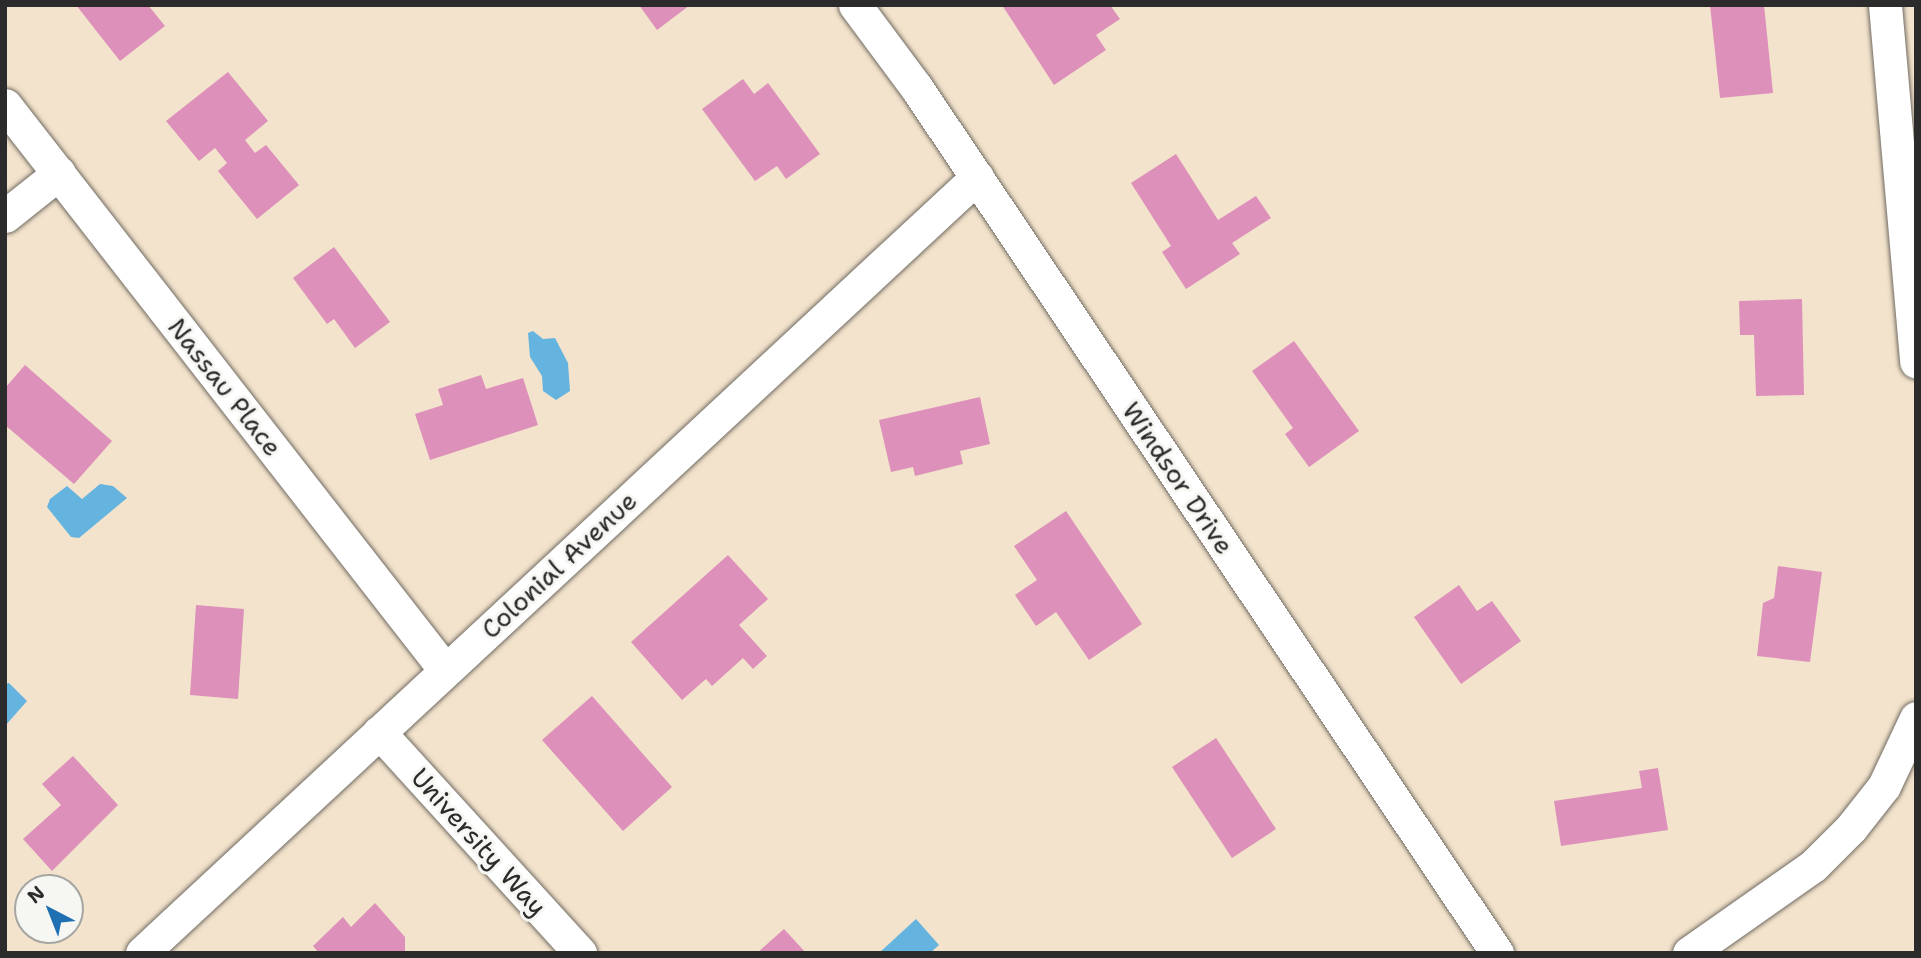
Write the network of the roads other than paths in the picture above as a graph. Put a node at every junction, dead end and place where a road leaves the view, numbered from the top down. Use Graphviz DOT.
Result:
graph roads {
  1 [pos="855,5"];
  2 [pos="1885,5"];
  3 [pos="5,105"];
  4 [pos="59,173"];
  5 [pos="977,177"];
  6 [pos="5,216"];
  7 [pos="1915,351"];
  8 [pos="445,670"];
  9 [pos="1916,718"];
  10 [pos="379,732"];
  11 [pos="142,953"];
  12 [pos="580,953"];
  13 [pos="1497,953"];
  14 [pos="1689,953"];
  1 -- 5 [label="street, Windsor Drive"];
  2 -- 7 [label="street"];
  3 -- 4 [label="street, Nassau Place"];
  4 -- 6 [label="street"];
  4 -- 8 [label="street, Nassau Place"];
  5 -- 8 [label="street, Colonial Avenue"];
  5 -- 13 [label="street, Windsor Drive"];
  8 -- 10 [label="street, Colonial Avenue"];
  9 -- 14 [label="street"];
  10 -- 11 [label="street, Colonial Avenue"];
  10 -- 12 [label="street, University Way"];
}
